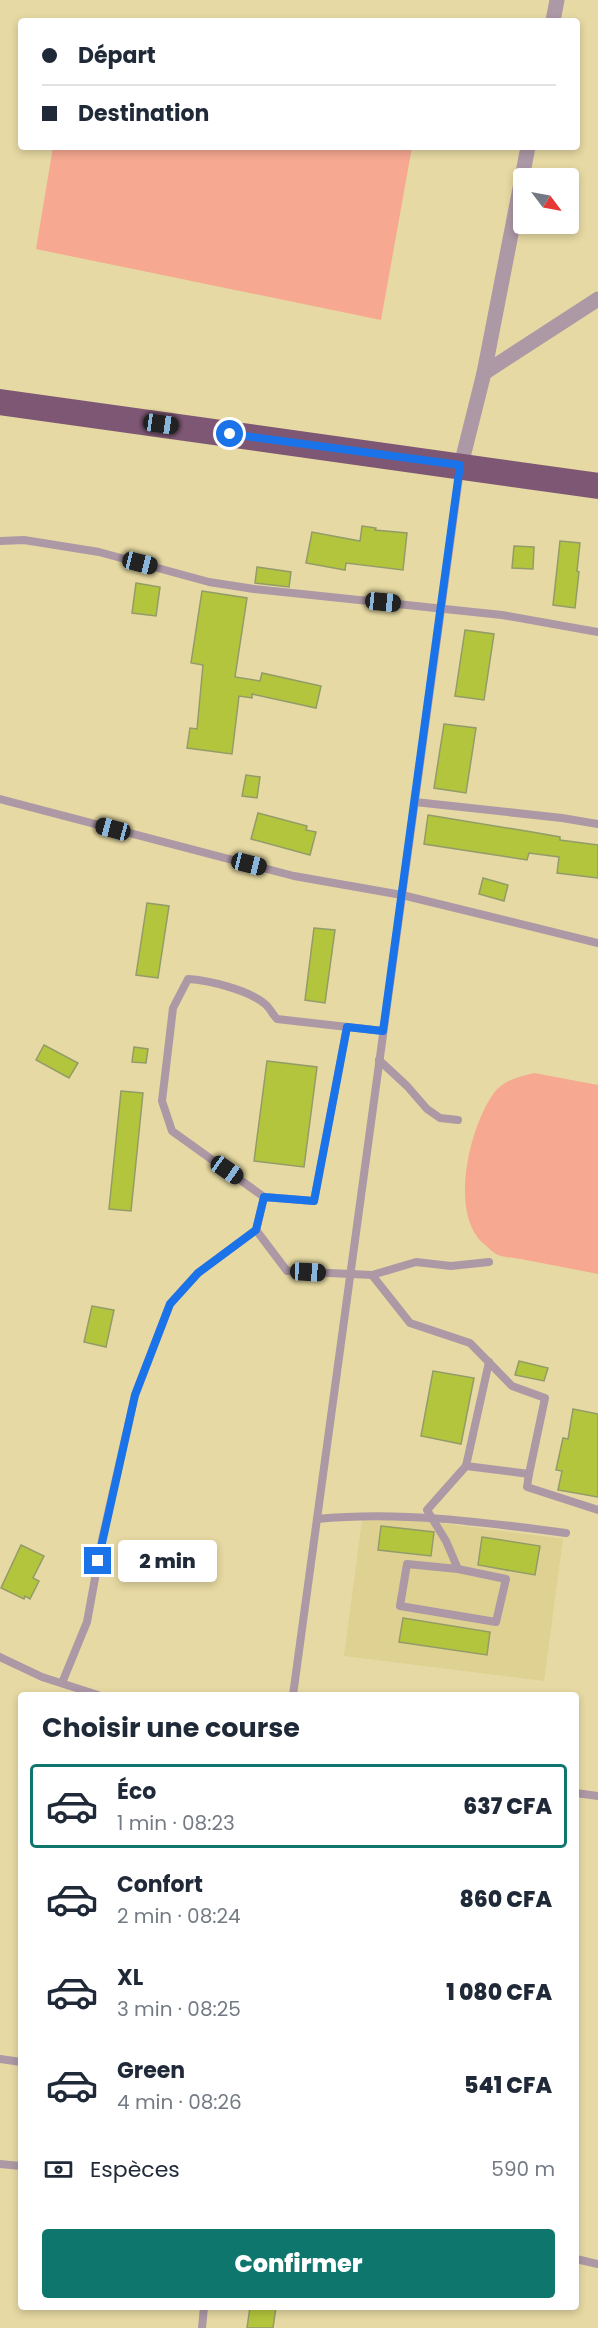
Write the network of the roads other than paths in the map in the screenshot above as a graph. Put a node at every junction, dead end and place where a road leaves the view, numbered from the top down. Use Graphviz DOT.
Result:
graph roads {
  1 [pos="557,0"];
  2 [pos="554,18"];
  3 [pos="527,150"];
  4 [pos="598,299"];
  5 [pos="484,373"];
  6 [pos="0,402"];
  7 [pos="460,465"];
  8 [pos="598,486"];
  9 [pos="0,541"];
  10 [pos="441,609"];
  11 [pos="598,632"];
  12 [pos="0,799"];
  13 [pos="414,802"];
  14 [pos="598,824"];
  15 [pos="402,895"];
  16 [pos="598,943"];
  17 [pos="347,1027"];
  18 [pos="383,1031"];
  19 [pos="379,1060"];
  20 [pos="458,1120"];
  21 [pos="264,1197"];
  22 [pos="256,1230"];
  23 [pos="489,1262"];
  24 [pos="350,1274"];
  25 [pos="372,1275"];
  26 [pos="489,1362"];
  27 [pos="466,1466"];
  28 [pos="530,1474"];
  29 [pos="598,1510"];
  30 [pos="317,1519"];
  31 [pos="433,1519"];
  32 [pos="566,1533"];
  33 [pos="458,1569"];
  34 [pos="0,1657"];
  35 [pos="62,1683"];
  36 [pos="89,1692"];
  37 [pos="293,1692"];
  38 [pos="579,1793"];
  39 [pos="598,1796"];
  40 [pos="0,2059"];
  41 [pos="18,2062"];
  42 [pos="0,2164"];
  43 [pos="18,2166"];
  44 [pos="579,2260"];
  45 [pos="598,2264"];
  46 [pos="204,2310"];
  47 [pos="202,2328"];
  1 -- 2 [label="street"];
  3 -- 5 [label="street"];
  4 -- 5 [label="street"];
  5 -- 7 [label="street"];
  6 -- 7 [label="highway"];
  7 -- 8 [label="highway"];
  7 -- 10 [label="lane"];
  9 -- 10 [label="lane"];
  10 -- 11 [label="lane"];
  10 -- 13 [label="lane"];
  12 -- 15 [label="lane"];
  13 -- 14 [label="lane"];
  13 -- 15 [label="lane"];
  15 -- 16 [label="lane"];
  15 -- 18 [label="lane"];
  17 -- 18 [label="lane"];
  17 -- 21 [label="lane"];
  17 -- 21 [label="lane"];
  18 -- 19 [label="lane"];
  19 -- 20 [label="lane"];
  19 -- 24 [label="lane"];
  21 -- 22 [label="lane"];
  22 -- 24 [label="lane"];
  22 -- 35 [label="lane"];
  23 -- 25 [label="lane"];
  24 -- 25 [label="lane"];
  24 -- 30 [label="lane"];
  25 -- 26 [label="lane"];
  26 -- 27 [label="lane"];
  26 -- 28 [label="lane"];
  27 -- 28 [label="lane"];
  27 -- 31 [label="lane"];
  28 -- 29 [label="lane"];
  30 -- 31 [label="lane"];
  30 -- 37 [label="lane"];
  31 -- 32 [label="lane"];
  31 -- 33 [label="lane"];
  33 -- 33 [label="lane"];
  34 -- 35 [label="lane"];
  35 -- 36 [label="lane"];
  38 -- 39 [label="lane"];
  40 -- 41 [label="lane"];
  42 -- 43 [label="lane"];
  44 -- 45 [label="lane"];
  46 -- 47 [label="lane"];
}
